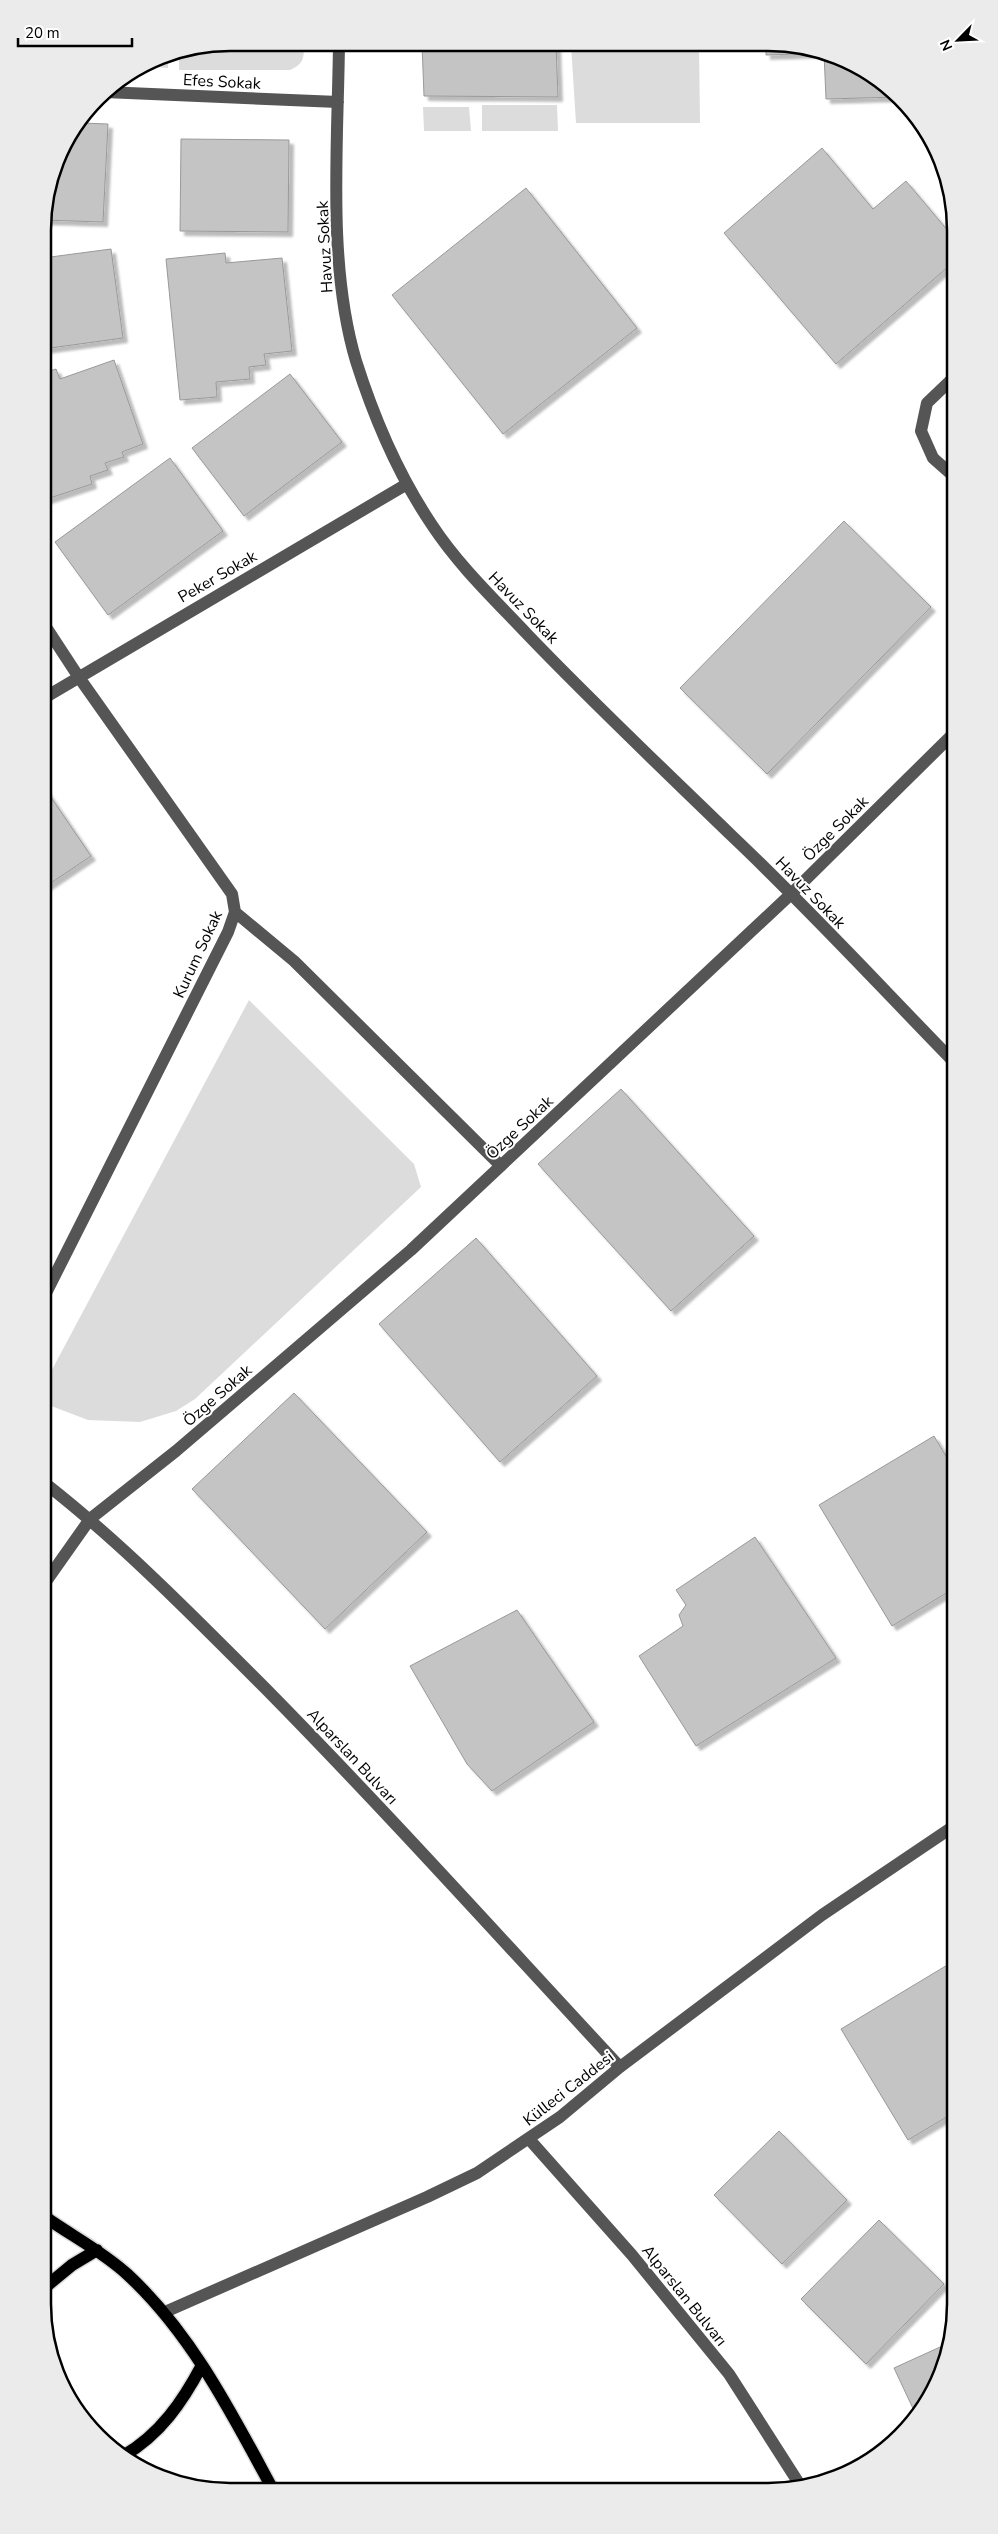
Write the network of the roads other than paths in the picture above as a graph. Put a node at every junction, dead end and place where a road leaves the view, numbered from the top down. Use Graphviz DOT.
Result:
graph roads {
  1 [pos="339,51"];
  2 [pos="116,93"];
  3 [pos="338,102"];
  4 [pos="947,384"];
  5 [pos="947,470"];
  6 [pos="406,484"];
  7 [pos="51,635"];
  8 [pos="78,676"];
  9 [pos="51,693"];
  10 [pos="947,740"];
  11 [pos="791,894"];
  12 [pos="235,912"];
  13 [pos="947,1055"];
  14 [pos="501,1166"];
  15 [pos="51,1282"];
  16 [pos="51,1488"];
  17 [pos="90,1519"];
  18 [pos="51,1574"];
  19 [pos="947,1831"];
  20 [pos="620,2067"];
  21 [pos="529,2138"];
  22 [pos="51,2221"];
  23 [pos="97,2250"];
  24 [pos="51,2282"];
  25 [pos="165,2312"];
  26 [pos="202,2365"];
  27 [pos="129,2452"];
  28 [pos="797,2480"];
  29 [pos="269,2483"];
  1 -- 3 [label="street, Havuz Sokak"];
  2 -- 3 [label="street, Efes Sokak"];
  3 -- 6 [label="street, Havuz Sokak"];
  4 -- 5 [label="street"];
  6 -- 8 [label="street, Peker Sokak"];
  6 -- 11 [label="street, Havuz Sokak"];
  7 -- 8 [label="street, Kurum Sokak"];
  8 -- 9 [label="street, Peker Sokak"];
  8 -- 12 [label="street, Kurum Sokak"];
  10 -- 11 [label="street, Özge Sokak"];
  11 -- 13 [label="street, Havuz Sokak"];
  11 -- 14 [label="street, Özge Sokak"];
  12 -- 14 [label="street"];
  12 -- 15 [label="street, Kurum Sokak"];
  14 -- 17 [label="street, Özge Sokak"];
  16 -- 17 [label="street, Alparslan Bulvarı"];
  17 -- 18 [label="street, Özge Sokak"];
  17 -- 20 [label="street, Alparslan Bulvarı"];
  19 -- 20 [label="street, Külleci Caddesi"];
  20 -- 21 [label="street, Külleci Caddesi"];
  21 -- 25 [label="street, Külleci Caddesi"];
  21 -- 28 [label="street, Alparslan Bulvarı"];
  22 -- 23 [label="main road"];
  23 -- 24 [label="main road"];
  23 -- 25 [label="main road"];
  25 -- 26 [label="main road"];
  26 -- 27 [label="main road"];
  26 -- 29 [label="main road"];
}
